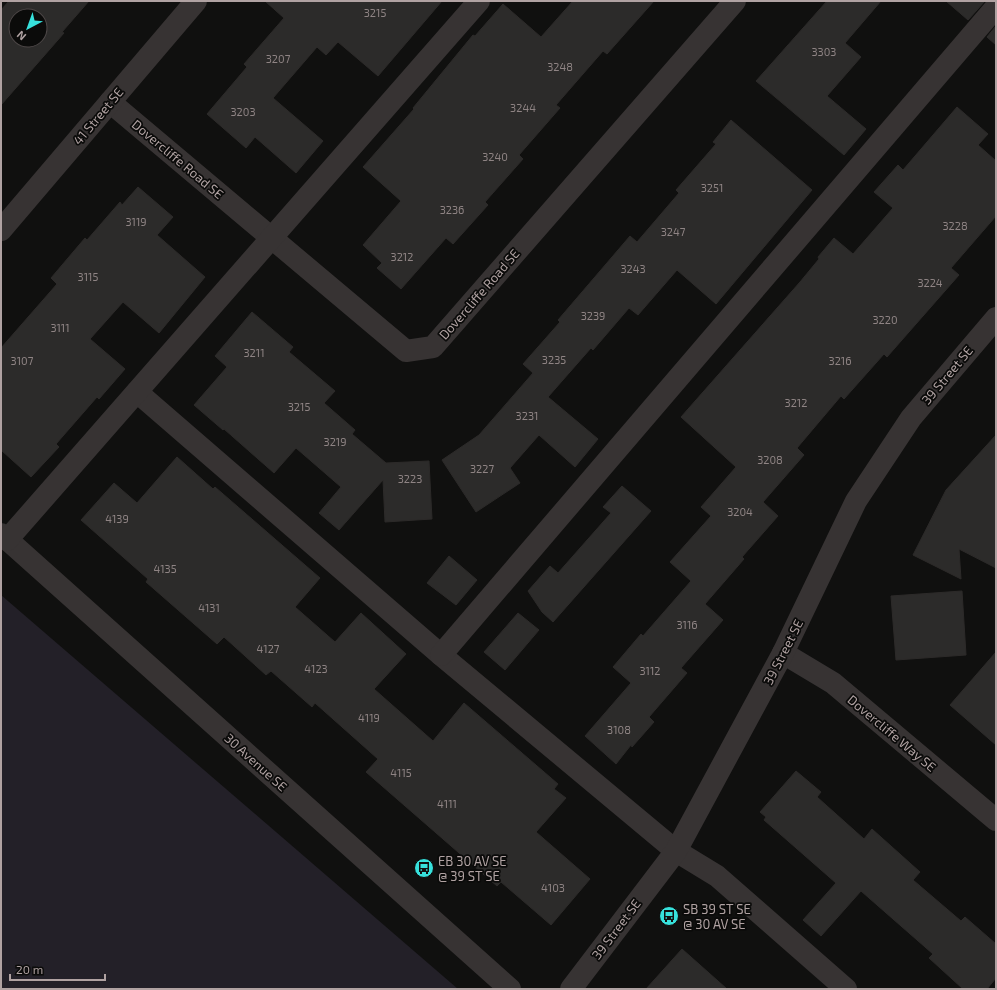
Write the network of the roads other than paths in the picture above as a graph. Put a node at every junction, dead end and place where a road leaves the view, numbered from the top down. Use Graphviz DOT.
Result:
graph roads {
  1 [pos="196,1"];
  2 [pos="479,1"];
  3 [pos="735,1"];
  4 [pos="996,7"];
  5 [pos="110,102"];
  6 [pos="1,230"];
  7 [pos="272,238"];
  8 [pos="996,318"];
  9 [pos="137,392"];
  10 [pos="4,537"];
  11 [pos="783,653"];
  12 [pos="440,655"];
  13 [pos="996,820"];
  14 [pos="676,851"];
  15 [pos="510,989"];
  16 [pos="571,989"];
  17 [pos="846,989"];
  1 -- 5 [label="street, 41 Street SE"];
  2 -- 7 [label="street"];
  3 -- 7 [label="street, Dovercliffe Road SE"];
  4 -- 12 [label="street"];
  5 -- 6 [label="street, 41 Street SE"];
  5 -- 7 [label="street, Dovercliffe Road SE"];
  7 -- 9 [label="street"];
  8 -- 11 [label="street, 39 Street SE"];
  9 -- 10 [label="street"];
  9 -- 12 [label="street"];
  10 -- 15 [label="street, 30 Avenue SE"];
  11 -- 13 [label="street, Dovercliffe Way SE"];
  11 -- 14 [label="street, 39 Street SE"];
  12 -- 14 [label="street"];
  14 -- 16 [label="street, 39 Street SE"];
  14 -- 17 [label="street"];
}
